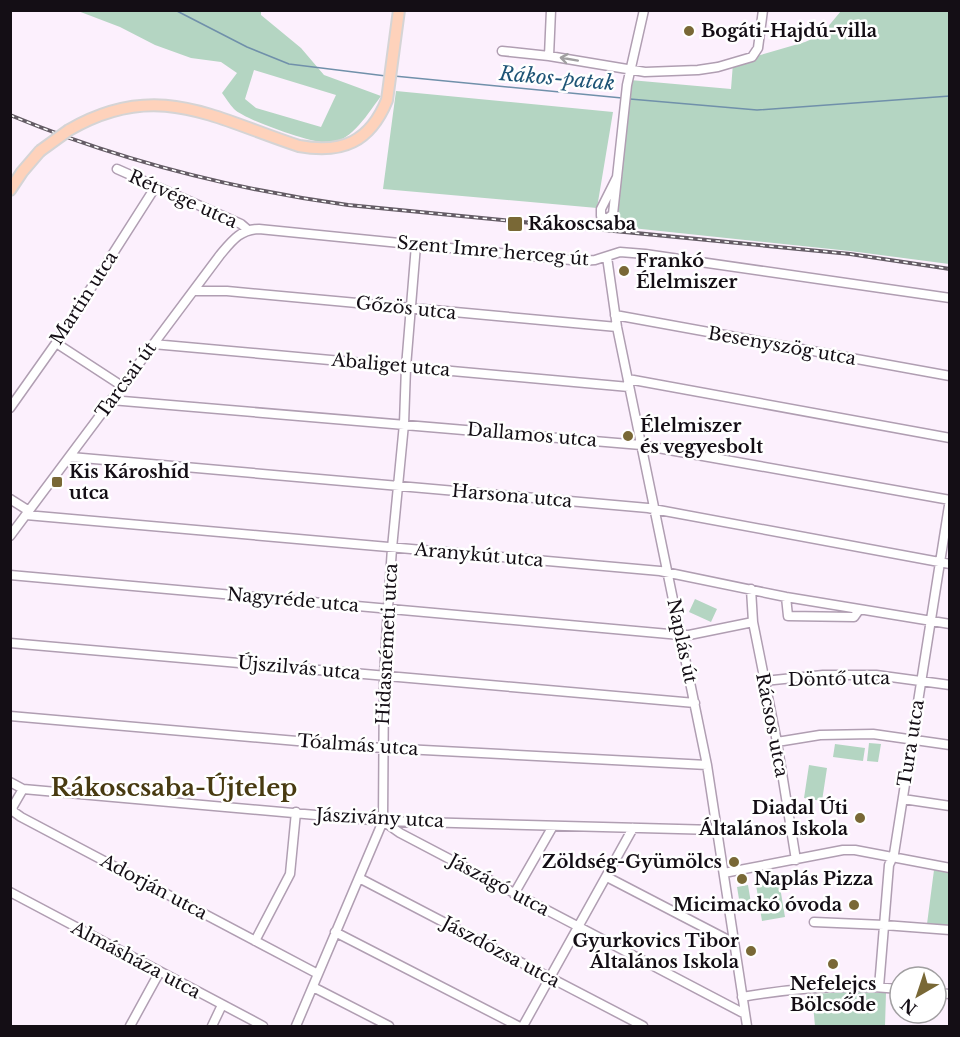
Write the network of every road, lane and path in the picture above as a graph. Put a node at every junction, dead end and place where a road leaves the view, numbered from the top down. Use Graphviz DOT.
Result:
graph roads {
  1 [pos="399,10"];
  2 [pos="551,10"];
  3 [pos="644,10"];
  4 [pos="762,10"];
  5 [pos="502,51"];
  6 [pos="549,56"];
  7 [pos="631,70"];
  8 [pos="117,170"];
  9 [pos="617,177"];
  10 [pos="156,186"];
  11 [pos="10,190"];
  12 [pos="248,230"];
  13 [pos="416,245"];
  14 [pos="607,257"];
  15 [pos="194,291"];
  16 [pos="950,298"];
  17 [pos="412,309"];
  18 [pos="615,315"];
  19 [pos="617,327"];
  20 [pos="56,343"];
  21 [pos="153,344"];
  22 [pos="406,367"];
  23 [pos="950,376"];
  24 [pos="629,383"];
  25 [pos="122,386"];
  26 [pos="111,400"];
  27 [pos="10,408"];
  28 [pos="404,424"];
  29 [pos="950,438"];
  30 [pos="641,445"];
  31 [pos="71,457"];
  32 [pos="398,486"];
  33 [pos="10,499"];
  34 [pos="950,500"];
  35 [pos="654,509"];
  36 [pos="28,513"];
  37 [pos="10,537"];
  38 [pos="392,548"];
  39 [pos="939,561"];
  40 [pos="950,564"];
  41 [pos="667,572"];
  42 [pos="10,575"];
  43 [pos="751,589"];
  44 [pos="786,597"];
  45 [pos="388,608"];
  46 [pos="859,610"];
  47 [pos="930,621"];
  48 [pos="753,622"];
  49 [pos="950,624"];
  50 [pos="680,635"];
  51 [pos="10,643"];
  52 [pos="384,675"];
  53 [pos="764,681"];
  54 [pos="921,681"];
  55 [pos="950,685"];
  56 [pos="695,703"];
  57 [pos="10,716"];
  58 [pos="912,739"];
  59 [pos="777,742"];
  60 [pos="950,746"];
  61 [pos="383,748"];
  62 [pos="707,765"];
  63 [pos="10,782"];
  64 [pos="23,789"];
  65 [pos="903,799"];
  66 [pos="950,806"];
  67 [pos="296,813"];
  68 [pos="383,821"];
  69 [pos="553,826"];
  70 [pos="633,828"];
  71 [pos="716,830"];
  72 [pos="891,858"];
  73 [pos="796,860"];
  74 [pos="950,868"];
  75 [pos="723,873"];
  76 [pos="607,877"];
  77 [pos="358,878"];
  78 [pos="10,892"];
  79 [pos="514,894"];
  80 [pos="814,922"];
  81 [pos="884,924"];
  82 [pos="579,927"];
  83 [pos="950,930"];
  84 [pos="335,932"];
  85 [pos="255,941"];
  86 [pos="734,944"];
  87 [pos="159,973"];
  88 [pos="318,974"];
  89 [pos="551,977"];
  90 [pos="313,987"];
  91 [pos="879,987"];
  92 [pos="888,988"];
  93 [pos="742,997"];
  94 [pos="222,1005"];
  95 [pos="745,1014"];
  96 [pos="130,1026"];
  97 [pos="212,1026"];
  98 [pos="263,1026"];
  99 [pos="296,1026"];
  100 [pos="389,1026"];
  101 [pos="518,1026"];
  102 [pos="523,1026"];
  103 [pos="643,1026"];
  104 [pos="747,1026"];
  1 -- 11 [label="main road, bridge"];
  2 -- 6 [label="street"];
  3 -- 7 [label="street"];
  4 -- 7 [label="street"];
  5 -- 6 [label="street"];
  7 -- 6 [label="street, one-way"];
  7 -- 9 [label="street"];
  8 -- 10 [label="street, Rétvége utca"];
  10 -- 12 [label="street, Rétvége utca"];
  10 -- 20 [label="street, Martin utca"];
  12 -- 13 [label="street, Szent Imre herceg út"];
  12 -- 15 [label="street, Tarcsai út"];
  13 -- 14 [label="street, Szent Imre herceg út"];
  13 -- 17 [label="street, Hidasnémeti utca"];
  14 -- 16 [label="street, Szent Imre herceg út"];
  14 -- 18 [label="street, Naplás út"];
  15 -- 17 [label="street, Gőzös utca"];
  15 -- 21 [label="street, Tarcsai út"];
  17 -- 19 [label="street, Gőzös utca"];
  17 -- 22 [label="street, Hidasnémeti utca"];
  18 -- 19 [label="street, Naplás út"];
  18 -- 23 [label="street, Besenyszög utca"];
  19 -- 24 [label="street, Naplás út"];
  20 -- 25 [label="street"];
  20 -- 27 [label="street, Martin utca"];
  21 -- 22 [label="street, Abaliget utca"];
  21 -- 25 [label="street, Tarcsai út"];
  22 -- 24 [label="street, Abaliget utca"];
  22 -- 28 [label="street, Hidasnémeti utca"];
  24 -- 29 [label="street, Abaliget utca"];
  24 -- 30 [label="street, Naplás út"];
  25 -- 26 [label="street, Tarcsai út"];
  26 -- 28 [label="street, Dallamos utca"];
  26 -- 31 [label="street, Tarcsai út"];
  28 -- 30 [label="street, Dallamos utca"];
  28 -- 32 [label="street, Hidasnémeti utca"];
  30 -- 34 [label="street, Dallamos utca"];
  30 -- 35 [label="street, Naplás út"];
  31 -- 32 [label="street, Harsona utca"];
  31 -- 36 [label="street, Tarcsai út"];
  32 -- 35 [label="street, Harsona utca"];
  32 -- 38 [label="street, Hidasnémeti utca"];
  33 -- 36 [label="street"];
  34 -- 39 [label="street, Tura utca"];
  35 -- 39 [label="street, Harsona utca"];
  35 -- 41 [label="street, Naplás út"];
  36 -- 37 [label="street, Tarcsai út"];
  36 -- 38 [label="street, Aranykút utca"];
  38 -- 41 [label="street, Aranykút utca"];
  38 -- 45 [label="street, Hidasnémeti utca"];
  39 -- 40 [label="street, Harsona utca"];
  39 -- 47 [label="street, Tura utca"];
  41 -- 43 [label="street, Aranykút utca"];
  41 -- 50 [label="street, Naplás út"];
  42 -- 45 [label="street, Nagyréde utca"];
  43 -- 44 [label="street, Aranykút utca"];
  43 -- 48 [label="street, Rácsos utca"];
  44 -- 46 [label="street, Aranykút utca"];
  44 -- 46 [label="street, Aranykút utca"];
  45 -- 50 [label="street, Nagyréde utca"];
  45 -- 52 [label="street, Hidasnémeti utca"];
  46 -- 47 [label="street, Aranykút utca"];
  47 -- 49 [label="street, Aranykút utca"];
  47 -- 54 [label="street, Tura utca"];
  48 -- 50 [label="street, Nagyréde utca"];
  48 -- 53 [label="street, Rácsos utca"];
  50 -- 56 [label="street, Naplás út"];
  51 -- 52 [label="street, Újszilvás utca"];
  52 -- 56 [label="street, Újszilvás utca"];
  52 -- 61 [label="street, Hidasnémeti utca"];
  53 -- 54 [label="street, Döntő utca"];
  53 -- 59 [label="street, Rácsos utca"];
  54 -- 55 [label="street, Döntő utca"];
  54 -- 58 [label="street, Tura utca"];
  56 -- 62 [label="street, Naplás út"];
  57 -- 61 [label="street, Tóalmás utca"];
  58 -- 59 [label="street"];
  58 -- 60 [label="street"];
  58 -- 65 [label="street, Tura utca"];
  59 -- 73 [label="street, Rácsos utca"];
  61 -- 62 [label="street, Tóalmás utca"];
  61 -- 68 [label="street, Hidasnémeti utca"];
  62 -- 71 [label="street, Naplás út"];
  63 -- 64 [label="street, Jászivány utca"];
  64 -- 67 [label="street, Jászivány utca"];
  64 -- 85 [label="street, Adorján utca"];
  65 -- 66 [label="street"];
  65 -- 72 [label="street, Tura utca"];
  67 -- 68 [label="street, Jászivány utca"];
  67 -- 85 [label="street"];
  68 -- 69 [label="street, Jászivány utca"];
  68 -- 77 [label="street, Hidasnémeti utca"];
  68 -- 79 [label="street, Jászágó utca"];
  69 -- 70 [label="street, Jászivány utca"];
  69 -- 79 [label="street"];
  70 -- 71 [label="street, Jászivány utca"];
  70 -- 76 [label="street"];
  71 -- 75 [label="street, Naplás út"];
  72 -- 73 [label="street"];
  72 -- 74 [label="street"];
  72 -- 81 [label="street, Tura utca"];
  73 -- 75 [label="street"];
  75 -- 86 [label="street, Naplás út"];
  76 -- 82 [label="street"];
  76 -- 86 [label="street"];
  77 -- 84 [label="street, Hidasnémeti utca"];
  77 -- 89 [label="street, Jászdózsa utca"];
  78 -- 87 [label="street, Almásháza utca"];
  79 -- 82 [label="street, Jászágó utca"];
  80 -- 81 [label="street"];
  81 -- 83 [label="street"];
  81 -- 91 [label="street, Tura utca"];
  82 -- 89 [label="street"];
  82 -- 95 [label="street, Jászágó utca"];
  84 -- 88 [label="street, Hidasnémeti utca"];
  84 -- 101 [label="street"];
  85 -- 88 [label="street, Adorján utca"];
  86 -- 93 [label="street, Naplás út"];
  87 -- 94 [label="street, Almásháza utca"];
  87 -- 96 [label="street"];
  88 -- 90 [label="street, Hidasnémeti utca"];
  89 -- 102 [label="street"];
  89 -- 103 [label="street, Jászdózsa utca"];
  90 -- 99 [label="street, Hidasnémeti utca"];
  90 -- 100 [label="street"];
  91 -- 92 [label="street"];
  91 -- 93 [label="street"];
  93 -- 95 [label="street, Naplás út"];
  94 -- 97 [label="street"];
  94 -- 98 [label="street, Almásháza utca"];
  95 -- 104 [label="street, Naplás út"];
}
